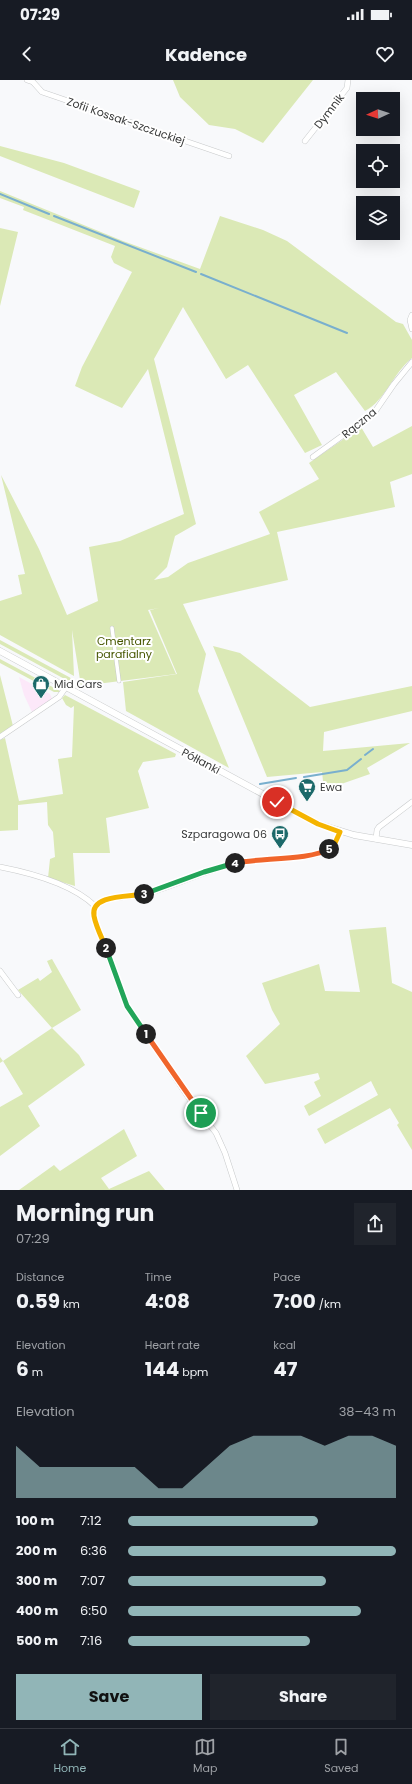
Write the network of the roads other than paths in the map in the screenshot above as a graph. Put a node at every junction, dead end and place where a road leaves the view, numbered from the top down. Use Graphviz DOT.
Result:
graph roads {
  1 [pos="27,80"];
  2 [pos="348,80"];
  3 [pos="305,141"];
  4 [pos="229,156"];
  5 [pos="412,315"];
  6 [pos="412,329"];
  7 [pos="412,362"];
  8 [pos="313,457"];
  9 [pos="112,628"];
  10 [pos="0,652"];
  11 [pos="119,681"];
  12 [pos="66,687"];
  13 [pos="0,737"];
  14 [pos="412,802"];
  15 [pos="340,832"];
  16 [pos="376,839"];
  17 [pos="412,846"];
  18 [pos="0,867"];
  19 [pos="95,906"];
  20 [pos="0,971"];
  21 [pos="18,995"];
  22 [pos="238,1190"];
  1 -- 4 [label="street, Zofii Kossak-Szczuckiej"];
  2 -- 3 [label="street, Dymnik"];
  5 -- 6 [label="street"];
  7 -- 8 [label="street, Rączna"];
  9 -- 11 [label="street"];
  10 -- 12 [label="street, Półłanki"];
  12 -- 13 [label="street"];
  12 -- 15 [label="street, Półłanki"];
  14 -- 16 [label="street"];
  15 -- 16 [label="street, Półłanki"];
  15 -- 19 [label="street"];
  16 -- 17 [label="street, Półłanki"];
  18 -- 19 [label="street"];
  19 -- 22 [label="street"];
  20 -- 21 [label="street"];
}
